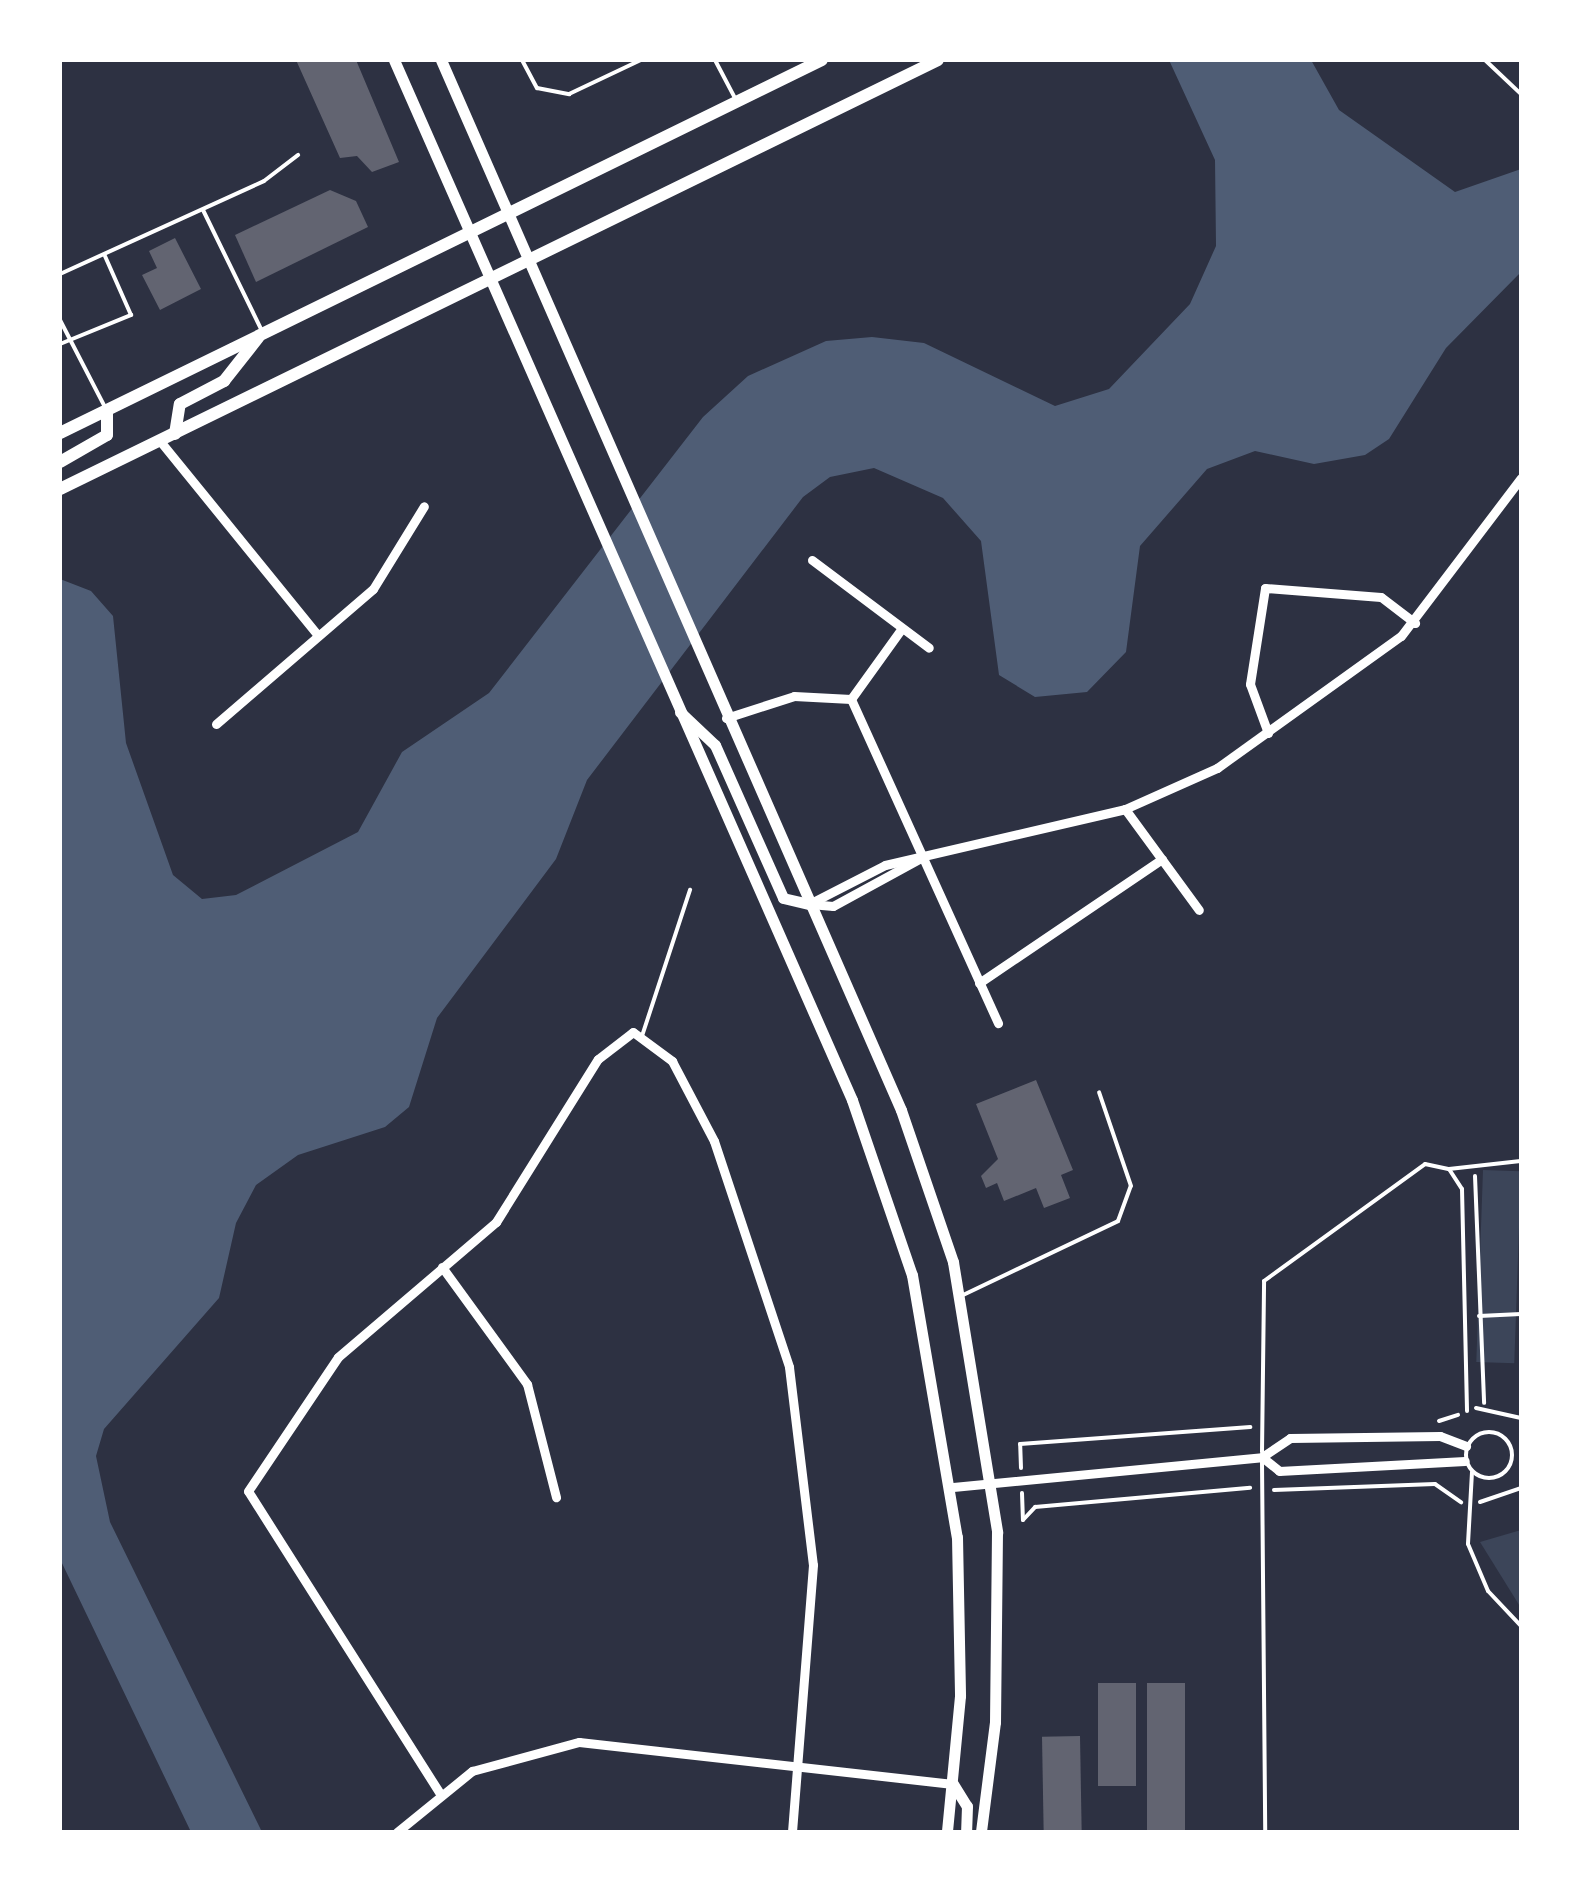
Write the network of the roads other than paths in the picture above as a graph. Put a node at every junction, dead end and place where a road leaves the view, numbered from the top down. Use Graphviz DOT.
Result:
graph roads {
  1 [pos="394,60"];
  2 [pos="441,60"];
  3 [pos="522,60"];
  4 [pos="641,60"];
  5 [pos="715,60"];
  6 [pos="822,60"];
  7 [pos="938,60"];
  8 [pos="1485,60"];
  9 [pos="1521,94"];
  10 [pos="736,101"];
  11 [pos="298,155"];
  12 [pos="203,210"];
  13 [pos="506,213"];
  14 [pos="470,233"];
  15 [pos="105,256"];
  16 [pos="530,264"];
  17 [pos="60,274"];
  18 [pos="492,280"];
  19 [pos="60,320"];
  20 [pos="262,332"];
  21 [pos="68,340"];
  22 [pos="60,344"];
  23 [pos="107,410"];
  24 [pos="60,433"];
  25 [pos="174,434"];
  26 [pos="160,441"];
  27 [pos="60,462"];
  28 [pos="1521,478"];
  29 [pos="60,489"];
  30 [pos="424,506"];
  31 [pos="812,560"];
  32 [pos="1415,622"];
  33 [pos="902,628"];
  34 [pos="317,634"];
  35 [pos="929,648"];
  36 [pos="851,699"];
  37 [pos="680,712"];
  38 [pos="726,718"];
  39 [pos="216,724"];
  40 [pos="1268,733"];
  41 [pos="1124,809"];
  42 [pos="923,856"];
  43 [pos="1162,859"];
  44 [pos="690,890"];
  45 [pos="809,904"];
  46 [pos="1199,910"];
  47 [pos="980,983"];
  48 [pos="998,1023"];
  49 [pos="637,1034"];
  50 [pos="1099,1092"];
  51 [pos="1521,1161"];
  52 [pos="1449,1169"];
  53 [pos="442,1267"];
  54 [pos="962,1296"];
  55 [pos="1467,1411"];
  56 [pos="1466,1446"];
  57 [pos="1262,1457"];
  58 [pos="1465,1461"];
  59 [pos="1472,1472"];
  60 [pos="992,1482"];
  61 [pos="953,1487"];
  62 [pos="556,1497"];
  63 [pos="1521,1626"];
  64 [pos="802,1768"];
  65 [pos="954,1784"];
  66 [pos="440,1792"];
  67 [pos="397,1832"];
  68 [pos="792,1832"];
  69 [pos="947,1832"];
  70 [pos="966,1832"];
  71 [pos="982,1832"];
  72 [pos="1265,1832"];
  1 -- 14 [label="main road"];
  2 -- 13 [label="main road"];
  3 -- 4 [label="lane"];
  5 -- 10 [label="lane"];
  6 -- 10 [label="main road"];
  7 -- 16 [label="main road"];
  8 -- 9 [label="lane"];
  10 -- 13 [label="main road"];
  11 -- 12 [label="lane"];
  12 -- 15 [label="lane"];
  12 -- 20 [label="lane"];
  13 -- 14 [label="main road"];
  13 -- 16 [label="main road"];
  14 -- 18 [label="main road"];
  14 -- 20 [label="main road"];
  15 -- 17 [label="lane"];
  15 -- 21 [label="lane"];
  16 -- 18 [label="main road"];
  16 -- 38 [label="main road"];
  18 -- 25 [label="main road"];
  18 -- 37 [label="main road"];
  19 -- 21 [label="lane"];
  20 -- 23 [label="main road"];
  20 -- 25 [label="main road"];
  21 -- 22 [label="lane"];
  21 -- 23 [label="lane"];
  23 -- 24 [label="main road"];
  23 -- 27 [label="main road"];
  25 -- 26 [label="main road"];
  26 -- 29 [label="main road"];
  26 -- 34 [label="street"];
  28 -- 32 [label="street"];
  30 -- 34 [label="street"];
  31 -- 33 [label="street"];
  32 -- 40 [label="street"];
  32 -- 40 [label="street"];
  33 -- 35 [label="street"];
  33 -- 36 [label="street"];
  34 -- 39 [label="street"];
  36 -- 38 [label="street"];
  36 -- 42 [label="street"];
  37 -- 45 [label="main road"];
  37 -- 61 [label="main road"];
  38 -- 45 [label="main road"];
  40 -- 41 [label="street"];
  41 -- 42 [label="street"];
  41 -- 43 [label="street"];
  42 -- 45 [label="street"];
  42 -- 45 [label="street"];
  42 -- 47 [label="street"];
  43 -- 46 [label="street"];
  43 -- 47 [label="street"];
  44 -- 49 [label="lane"];
  45 -- 54 [label="main road"];
  47 -- 48 [label="street"];
  49 -- 53 [label="street"];
  49 -- 64 [label="street"];
  50 -- 54 [label="lane"];
  51 -- 52 [label="lane"];
  52 -- 55 [label="lane"];
  52 -- 57 [label="lane"];
  53 -- 62 [label="street"];
  53 -- 66 [label="street"];
  54 -- 60 [label="main road"];
  56 -- 57 [label="street"];
  56 -- 58 [label="lane"];
  56 -- 59 [label="lane"];
  57 -- 58 [label="street"];
  57 -- 60 [label="street"];
  57 -- 72 [label="lane"];
  58 -- 59 [label="lane"];
  59 -- 63 [label="lane"];
  60 -- 61 [label="street"];
  60 -- 71 [label="main road"];
  61 -- 65 [label="main road"];
  64 -- 65 [label="street"];
  64 -- 66 [label="street"];
  64 -- 68 [label="street"];
  65 -- 69 [label="main road"];
  65 -- 70 [label="main road"];
  66 -- 67 [label="street"];
}
